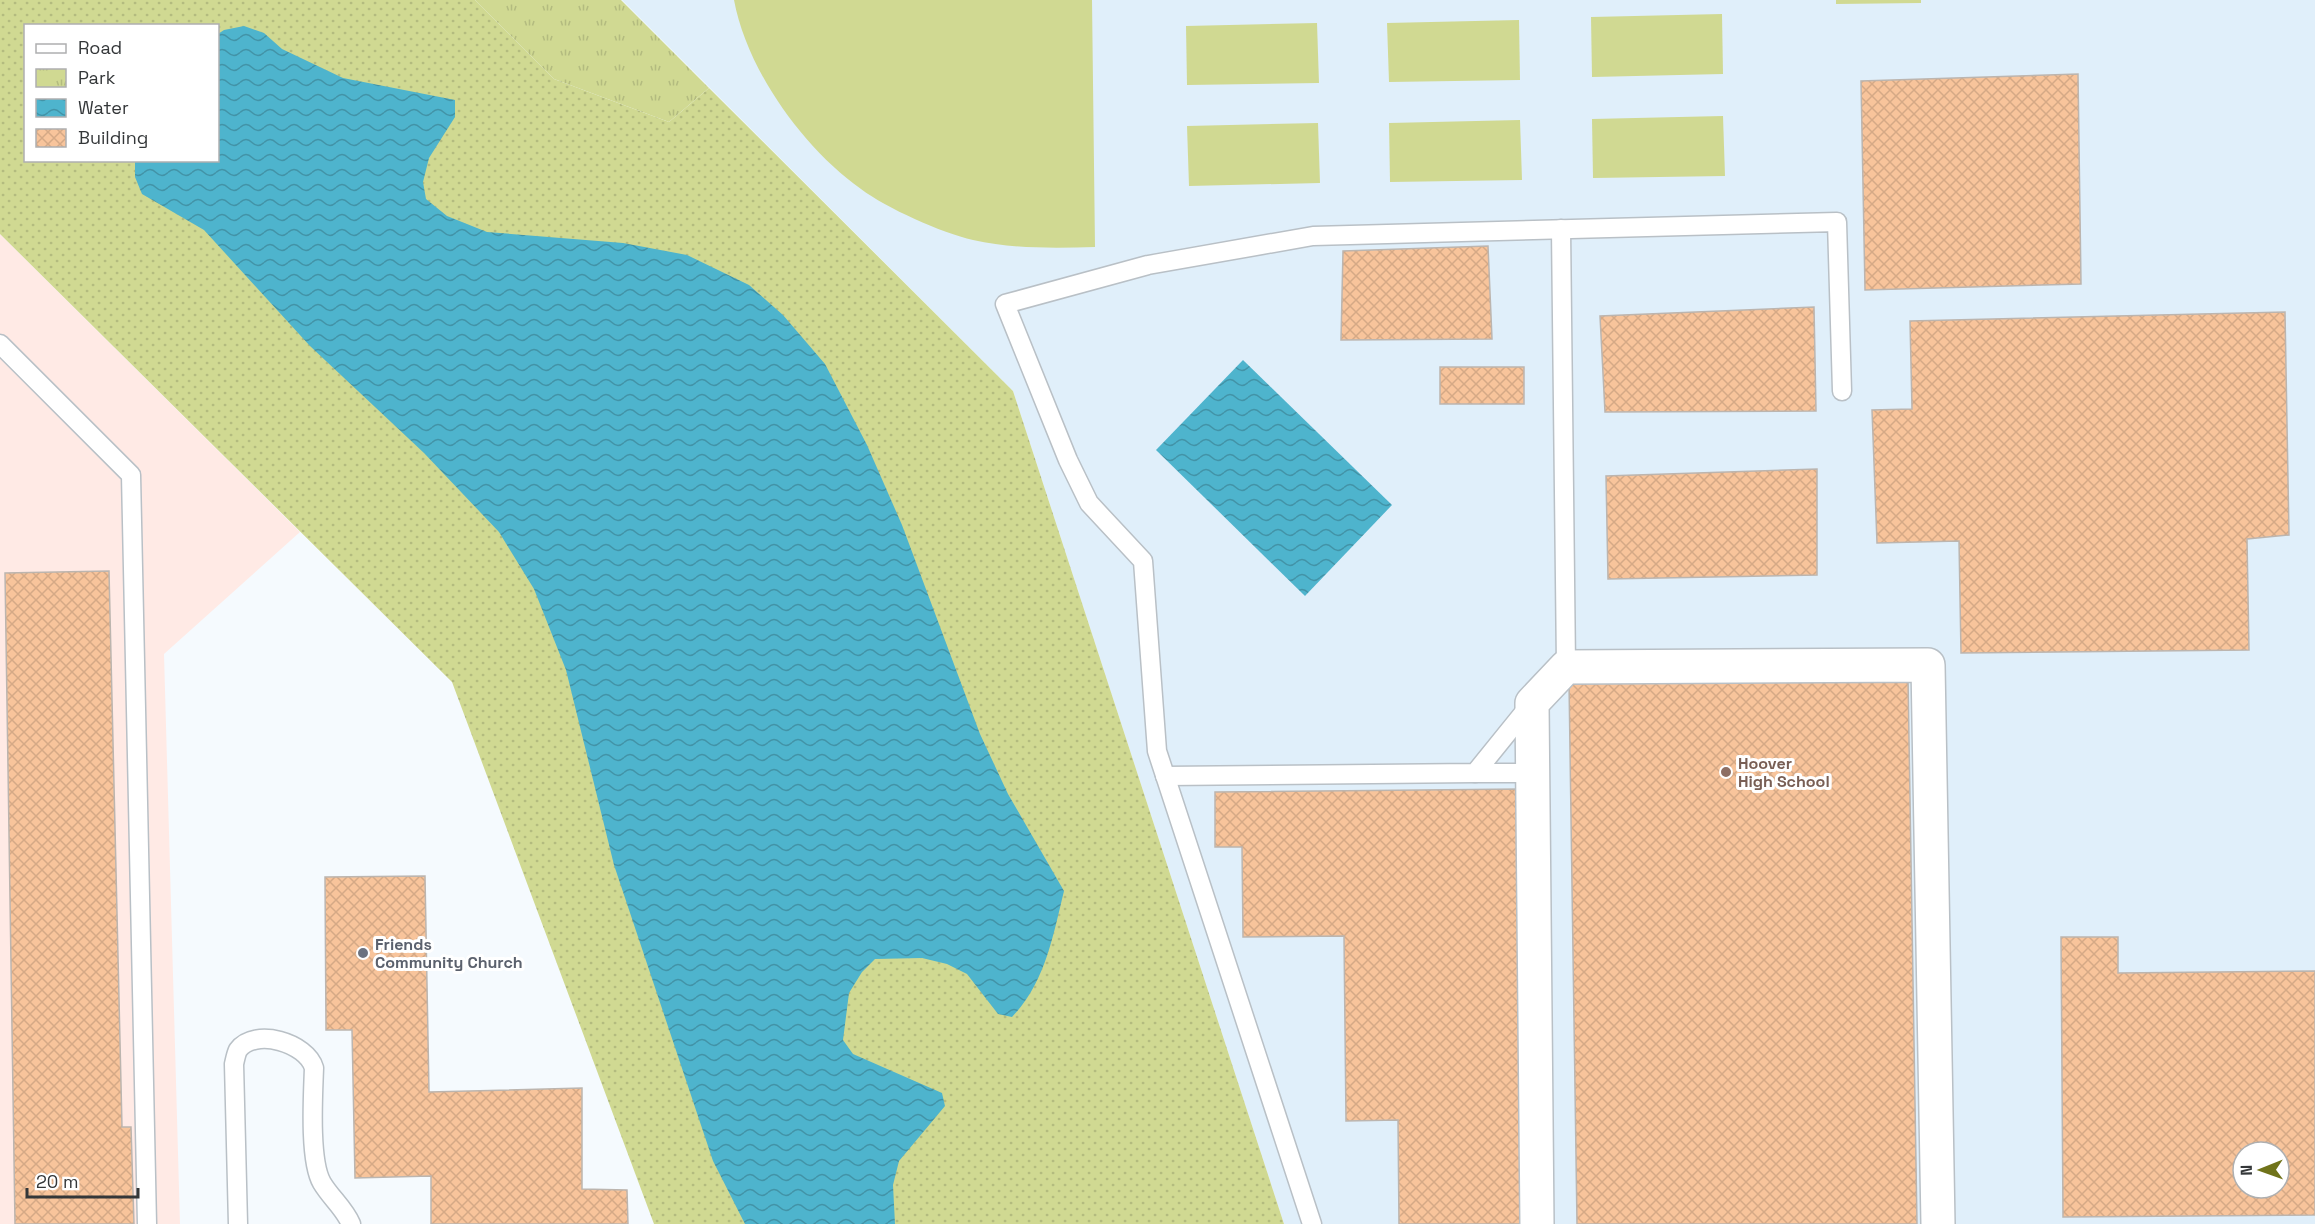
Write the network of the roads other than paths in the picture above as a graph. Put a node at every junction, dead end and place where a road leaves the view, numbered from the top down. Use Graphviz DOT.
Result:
graph roads {
  1 [pos="1561,229"];
  2 [pos="0,344"];
  3 [pos="1842,391"];
  4 [pos="1566,667"];
  5 [pos="1532,703"];
  6 [pos="1475,773"];
  7 [pos="1533,773"];
  8 [pos="1165,776"];
  9 [pos="147,1224"];
  10 [pos="238,1224"];
  11 [pos="351,1224"];
  12 [pos="1312,1224"];
  13 [pos="1537,1224"];
  14 [pos="1938,1224"];
  1 -- 3 [label="lane"];
  1 -- 4 [label="lane"];
  1 -- 8 [label="lane"];
  2 -- 9 [label="lane"];
  4 -- 5 [label="street"];
  4 -- 14 [label="street"];
  5 -- 6 [label="lane"];
  5 -- 7 [label="street"];
  6 -- 7 [label="lane"];
  6 -- 8 [label="lane"];
  7 -- 13 [label="street"];
  8 -- 12 [label="lane"];
  10 -- 11 [label="lane"];
}
